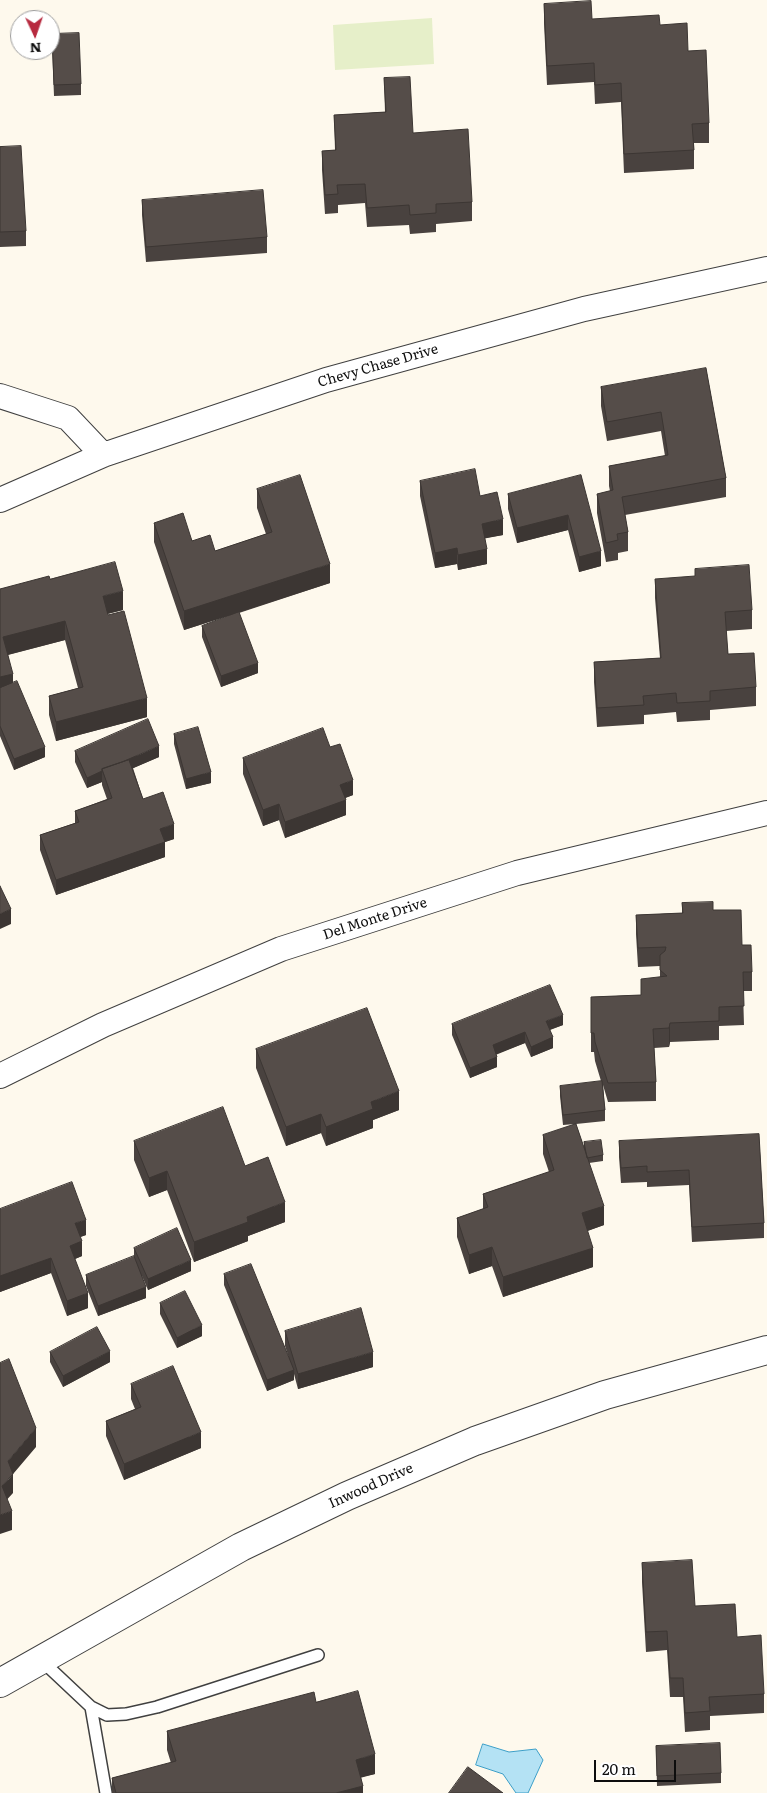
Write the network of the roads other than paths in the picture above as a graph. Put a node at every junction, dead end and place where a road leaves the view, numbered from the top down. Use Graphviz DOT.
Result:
graph roads {
  1 [pos="767,269"];
  2 [pos="0,396"];
  3 [pos="103,454"];
  4 [pos="0,500"];
  5 [pos="767,813"];
  6 [pos="0,1076"];
  7 [pos="767,1350"];
  8 [pos="318,1656"];
  9 [pos="41,1660"];
  10 [pos="0,1683"];
  11 [pos="91,1707"];
  12 [pos="106,1793"];
  1 -- 3 [label="street, Chevy Chase Drive"];
  2 -- 3 [label="street"];
  3 -- 4 [label="street, Chevy Chase Drive"];
  5 -- 6 [label="street, Del Monte Drive"];
  7 -- 9 [label="street, Inwood Drive"];
  8 -- 11 [label="lane"];
  9 -- 10 [label="street, Inwood Drive"];
  9 -- 11 [label="lane"];
  11 -- 12 [label="lane"];
}
